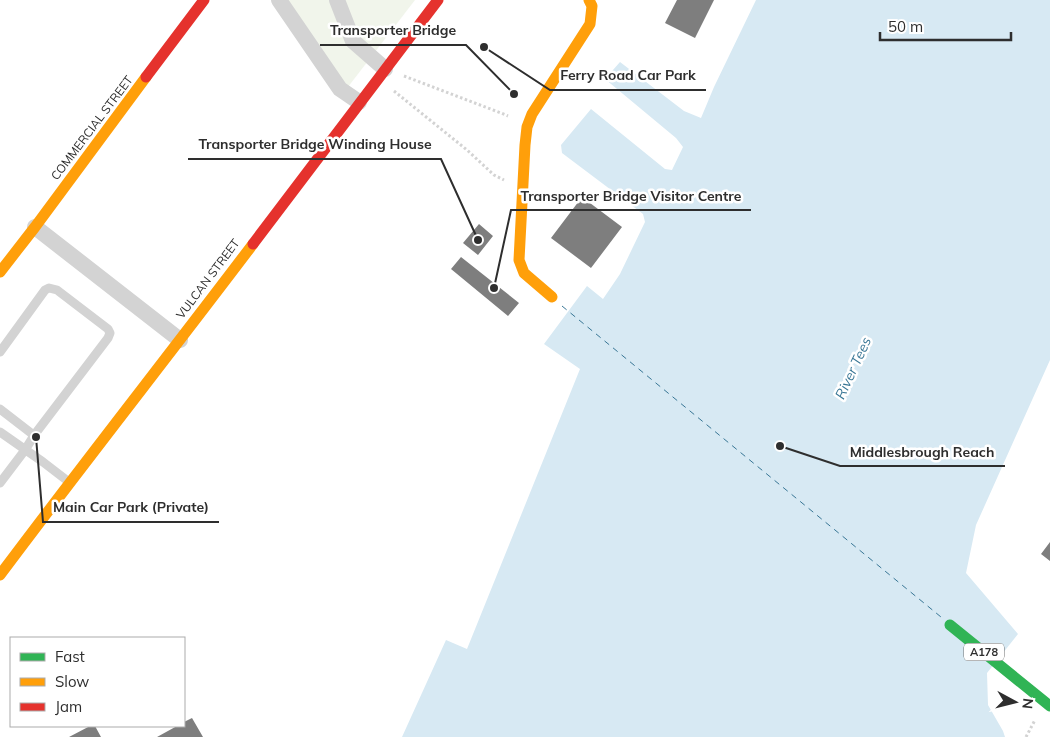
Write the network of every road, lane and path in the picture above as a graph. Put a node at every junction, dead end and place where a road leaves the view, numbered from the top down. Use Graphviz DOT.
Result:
graph roads {
  1 [pos="204,0"];
  2 [pos="279,0"];
  3 [pos="337,0"];
  4 [pos="438,0"];
  5 [pos="589,0"];
  6 [pos="385,69"];
  7 [pos="359,102"];
  8 [pos="527,127"];
  9 [pos="522,188"];
  10 [pos="35,227"];
  11 [pos="0,272"];
  12 [pos="552,297"];
  13 [pos="180,340"];
  14 [pos="0,352"];
  15 [pos="0,409"];
  16 [pos="0,432"];
  17 [pos="35,434"];
  18 [pos="25,450"];
  19 [pos="69,482"];
  20 [pos="0,483"];
  21 [pos="0,575"];
  22 [pos="950,625"];
  23 [pos="1050,706"];
  1 -- 10 [label="street, COMMERCIAL STREET"];
  2 -- 7 [label="street"];
  3 -- 6 [label="street"];
  4 -- 6 [label="street, VULCAN STREET"];
  5 -- 8 [label="street"];
  6 -- 7 [label="street, VULCAN STREET"];
  6 -- 8 [label="path"];
  6 -- 9 [label="path"];
  7 -- 13 [label="street, VULCAN STREET"];
  8 -- 9 [label="street"];
  9 -- 12 [label="street"];
  10 -- 11 [label="street, COMMERCIAL STREET"];
  10 -- 13 [label="street"];
  13 -- 19 [label="street, VULCAN STREET"];
  14 -- 17 [label="lane"];
  15 -- 17 [label="lane"];
  16 -- 18 [label="lane"];
  17 -- 18 [label="lane"];
  18 -- 19 [label="lane"];
  18 -- 20 [label="lane"];
  19 -- 21 [label="street, VULCAN STREET"];
  22 -- 23 [label="street, A178"];
}
